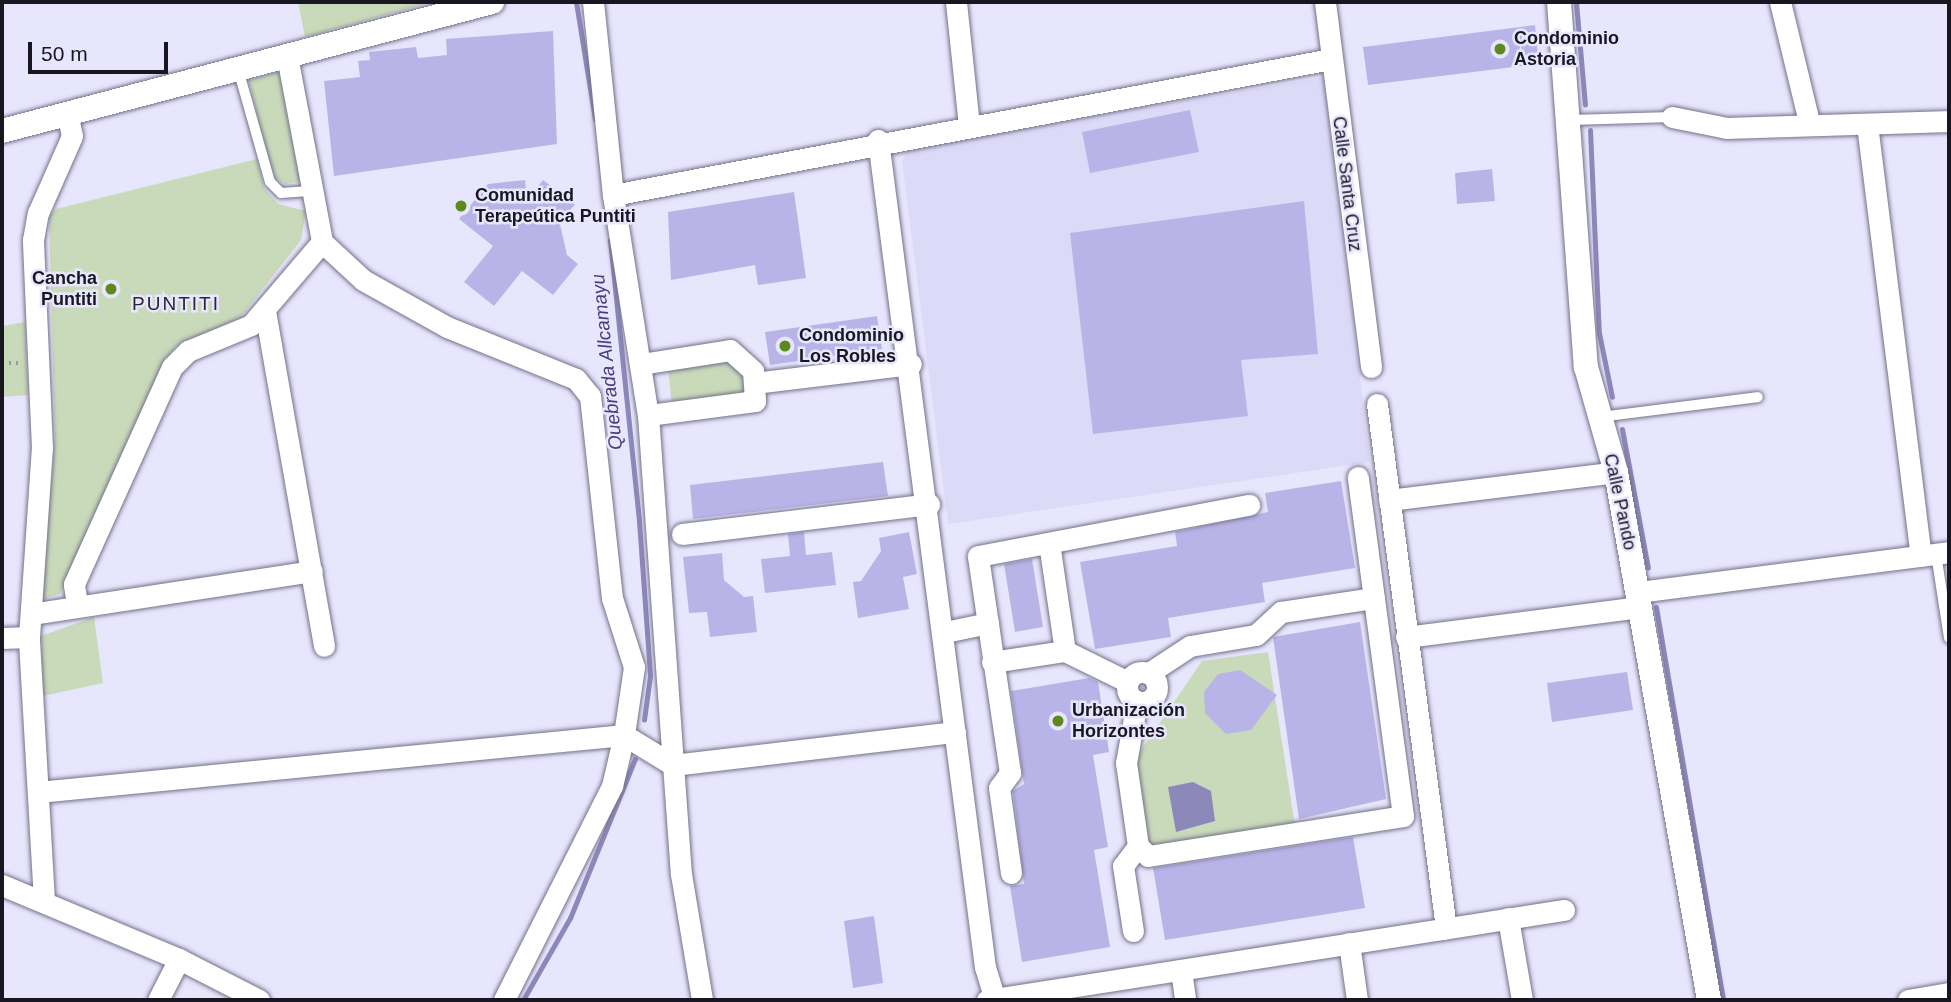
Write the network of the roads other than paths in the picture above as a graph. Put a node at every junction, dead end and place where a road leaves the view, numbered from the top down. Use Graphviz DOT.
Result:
graph roads {
  1 [pos="492,2"];
  2 [pos="593,2"];
  3 [pos="956,2"];
  4 [pos="1325,2"];
  5 [pos="1559,2"];
  6 [pos="1780,2"];
  7 [pos="287,56"];
  8 [pos="1331,59"];
  9 [pos="237,69"];
  10 [pos="67,113"];
  11 [pos="1672,117"];
  12 [pos="1570,120"];
  13 [pos="1949,121"];
  14 [pos="1809,122"];
  15 [pos="1867,124"];
  16 [pos="969,125"];
  17 [pos="2,131"];
  18 [pos="878,141"];
  19 [pos="313,191"];
  20 [pos="613,195"];
  21 [pos="322,242"];
  22 [pos="265,311"];
  23 [pos="641,364"];
  24 [pos="911,364"];
  25 [pos="1371,367"];
  26 [pos="754,383"];
  27 [pos="1758,397"];
  28 [pos="1377,404"];
  29 [pos="648,415"];
  30 [pos="1600,416"];
  31 [pos="1616,472"];
  32 [pos="1358,477"];
  33 [pos="1389,500"];
  34 [pos="929,504"];
  35 [pos="1249,505"];
  36 [pos="682,534"];
  37 [pos="1049,543"];
  38 [pos="1935,554"];
  39 [pos="312,571"];
  40 [pos="1374,598"];
  41 [pos="1639,599"];
  42 [pos="77,604"];
  43 [pos="31,614"];
  44 [pos="988,624"];
  45 [pos="945,632"];
  46 [pos="29,637"];
  47 [pos="1406,637"];
  48 [pos="2,638"];
  49 [pos="1949,638"];
  50 [pos="324,646"];
  51 [pos="1065,651"];
  52 [pos="992,662"];
  53 [pos="1149,674"];
  54 [pos="1128,681"];
  55 [pos="1137,702"];
  56 [pos="955,732"];
  57 [pos="624,735"];
  58 [pos="673,765"];
  59 [pos="38,792"];
  60 [pos="1138,846"];
  61 [pos="1011,873"];
  62 [pos="2,885"];
  63 [pos="44,901"];
  64 [pos="1564,910"];
  65 [pos="1508,918"];
  66 [pos="1446,928"];
  67 [pos="1133,931"];
  68 [pos="1349,943"];
  69 [pos="179,959"];
  70 [pos="1181,970"];
  71 [pos="1949,993"];
  72 [pos="158,1000"];
  73 [pos="259,1000"];
  74 [pos="504,1000"];
  75 [pos="702,1000"];
  76 [pos="992,1000"];
  77 [pos="1185,1000"];
  78 [pos="1357,1000"];
  79 [pos="1522,1000"];
  80 [pos="1709,1000"];
  81 [pos="1908,1000"];
  1 -- 7 [label="street"];
  2 -- 20 [label="street"];
  3 -- 16 [label="street"];
  4 -- 8 [label="street, Calle Santa Cruz"];
  5 -- 12 [label="street, Calle Pando"];
  6 -- 14 [label="street"];
  7 -- 9 [label="street"];
  7 -- 19 [label="street"];
  8 -- 16 [label="street"];
  8 -- 25 [label="street, Calle Santa Cruz"];
  9 -- 10 [label="street"];
  9 -- 19 [label="lane"];
  10 -- 17 [label="street"];
  10 -- 43 [label="street"];
  11 -- 12 [label="lane"];
  11 -- 14 [label="street"];
  12 -- 30 [label="street, Calle Pando"];
  13 -- 15 [label="street"];
  14 -- 15 [label="street"];
  15 -- 38 [label="street"];
  16 -- 18 [label="street"];
  18 -- 20 [label="street"];
  18 -- 24 [label="street"];
  19 -- 21 [label="street"];
  20 -- 23 [label="street"];
  21 -- 22 [label="street"];
  21 -- 57 [label="street"];
  22 -- 39 [label="street"];
  22 -- 42 [label="street"];
  23 -- 26 [label="street"];
  23 -- 29 [label="street"];
  24 -- 26 [label="street"];
  24 -- 34 [label="street"];
  26 -- 29 [label="street"];
  27 -- 30 [label="lane"];
  28 -- 33 [label="street"];
  29 -- 58 [label="street"];
  30 -- 31 [label="street, Calle Pando"];
  31 -- 33 [label="street"];
  31 -- 41 [label="street, Calle Pando"];
  32 -- 40 [label="street"];
  33 -- 47 [label="street"];
  34 -- 36 [label="street"];
  34 -- 45 [label="street"];
  35 -- 37 [label="street"];
  37 -- 44 [label="street"];
  37 -- 51 [label="street"];
  38 -- 41 [label="street"];
  38 -- 49 [label="lane"];
  39 -- 42 [label="street"];
  39 -- 50 [label="street"];
  40 -- 53 [label="street"];
  40 -- 60 [label="street"];
  41 -- 47 [label="street"];
  41 -- 80 [label="street, Calle Pando"];
  42 -- 43 [label="street"];
  43 -- 46 [label="street"];
  44 -- 45 [label="street"];
  44 -- 52 [label="street"];
  45 -- 56 [label="street"];
  46 -- 48 [label="street"];
  46 -- 59 [label="street"];
  47 -- 66 [label="street"];
  51 -- 52 [label="street"];
  51 -- 54 [label="street"];
  52 -- 61 [label="street"];
  53 -- 54 [label="street"];
  53 -- 55 [label="street"];
  54 -- 55 [label="street"];
  55 -- 60 [label="street"];
  56 -- 58 [label="street"];
  56 -- 76 [label="street"];
  57 -- 58 [label="street"];
  57 -- 59 [label="street"];
  57 -- 74 [label="street"];
  58 -- 75 [label="street"];
  59 -- 63 [label="street"];
  60 -- 67 [label="street"];
  62 -- 63 [label="street"];
  63 -- 69 [label="street"];
  64 -- 65 [label="street"];
  65 -- 66 [label="street"];
  65 -- 79 [label="street"];
  66 -- 68 [label="street"];
  68 -- 70 [label="street"];
  68 -- 78 [label="street"];
  69 -- 72 [label="street"];
  69 -- 73 [label="street"];
  70 -- 76 [label="street"];
  70 -- 77 [label="street"];
  71 -- 81 [label="street"];
}
